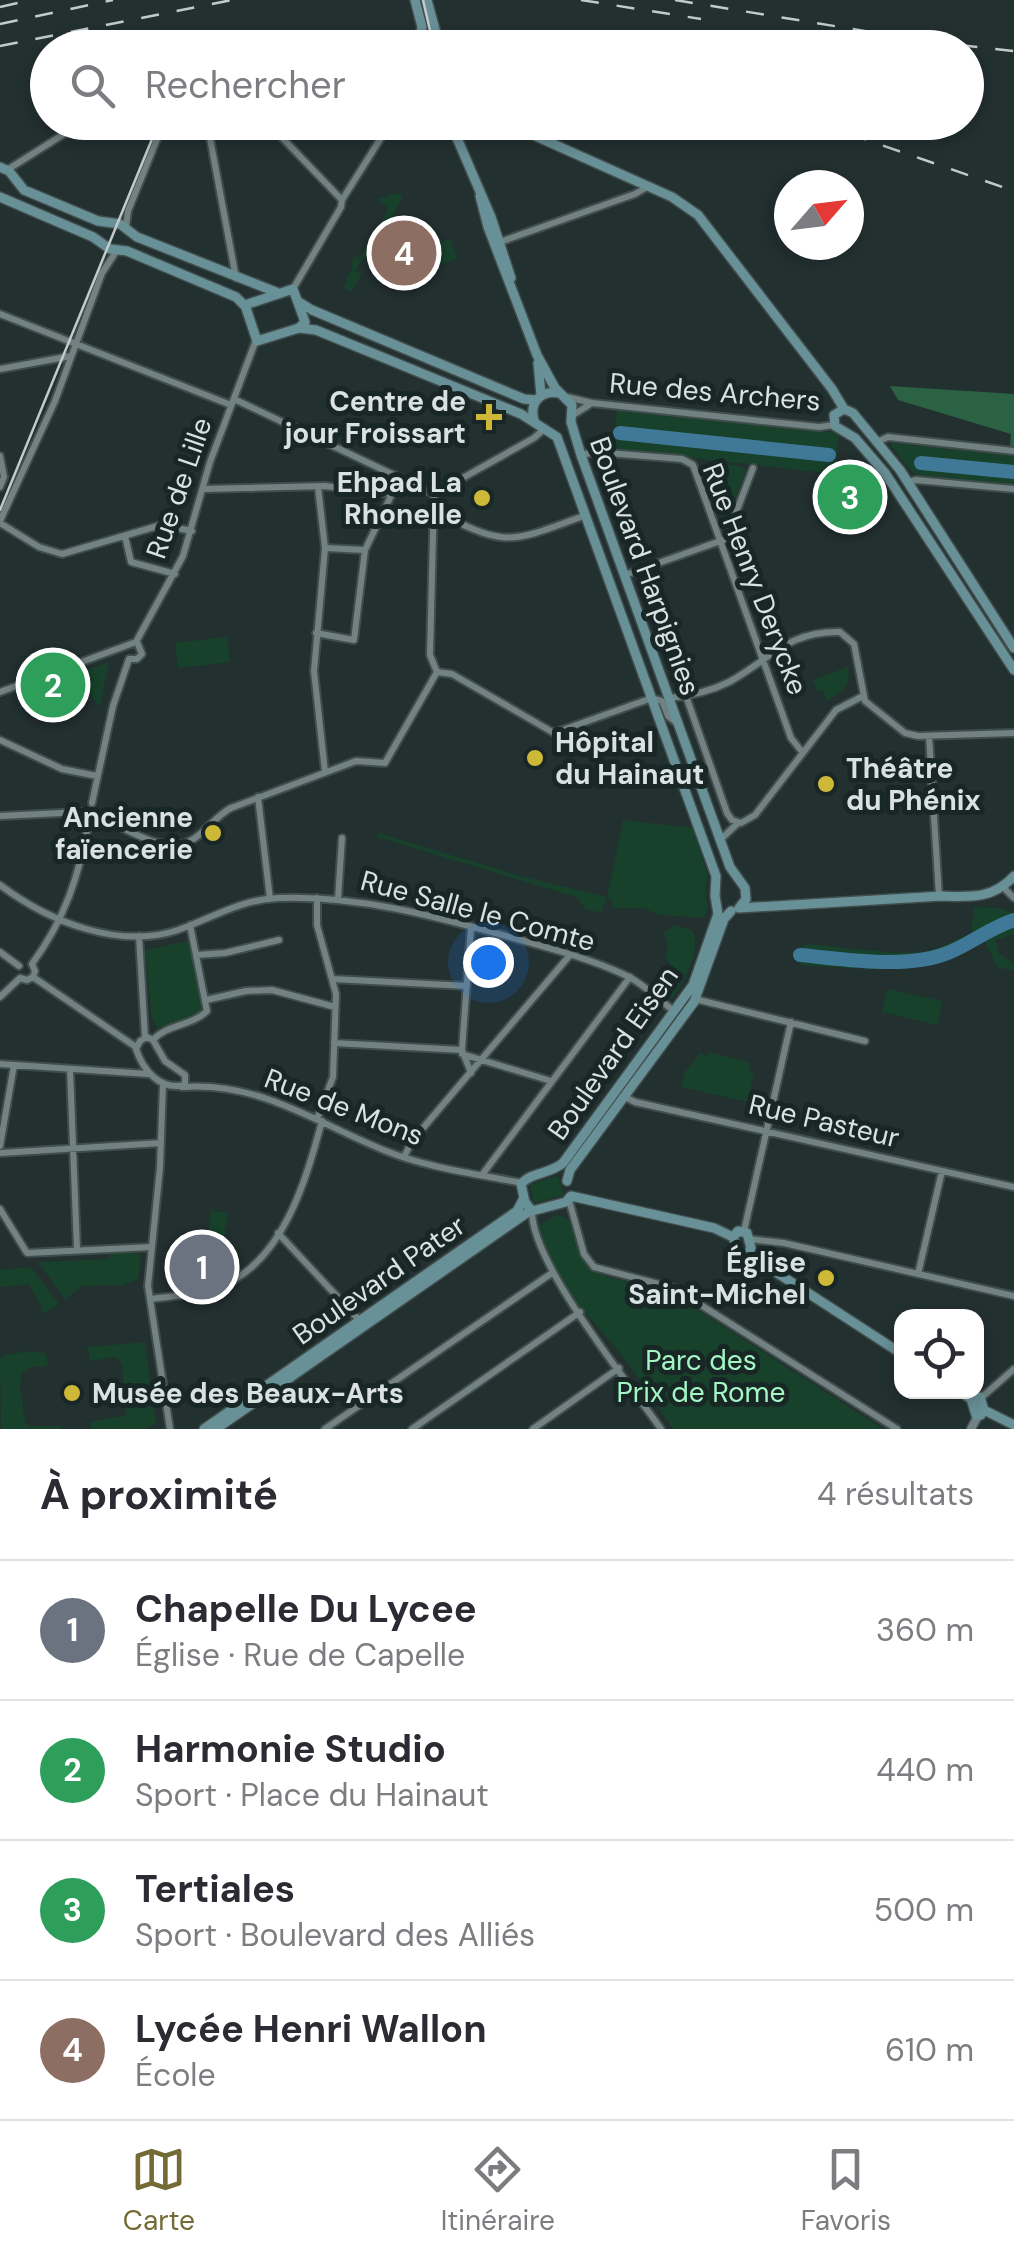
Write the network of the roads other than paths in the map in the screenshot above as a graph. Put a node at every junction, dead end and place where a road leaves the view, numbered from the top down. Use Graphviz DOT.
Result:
graph roads {
  1 [pos="415,0"];
  2 [pos="427,0"];
  3 [pos="420,30"];
  4 [pos="435,30"];
  5 [pos="56,140"];
  6 [pos="157,140"];
  7 [pos="210,140"];
  8 [pos="284,140"];
  9 [pos="380,140"];
  10 [pos="460,140"];
  11 [pos="544,140"];
  12 [pos="7,172"];
  13 [pos="648,186"];
  14 [pos="0,196"];
  15 [pos="480,196"];
  16 [pos="342,200"];
  17 [pos="109,224"];
  18 [pos="126,230"];
  19 [pos="102,242"];
  20 [pos="500,242"];
  21 [pos="118,249"];
  22 [pos="236,278"];
  23 [pos="513,288"];
  24 [pos="293,289"];
  25 [pos="278,293"];
  26 [pos="299,302"];
  27 [pos="245,306"];
  28 [pos="0,314"];
  29 [pos="300,328"];
  30 [pos="256,340"];
  31 [pos="76,344"];
  32 [pos="537,355"];
  33 [pos="71,356"];
  34 [pos="0,369"];
  35 [pos="563,394"];
  36 [pos="539,398"];
  37 [pos="232,402"];
  38 [pos="592,403"];
  39 [pos="844,409"];
  40 [pos="855,416"];
  41 [pos="572,418"];
  42 [pos="834,425"];
  43 [pos="543,428"];
  44 [pos="846,431"];
  45 [pos="878,442"];
  46 [pos="1014,452"];
  47 [pos="581,455"];
  48 [pos="0,456"];
  49 [pos="753,468"];
  50 [pos="400,476"];
  51 [pos="908,482"];
  52 [pos="318,486"];
  53 [pos="0,487"];
  54 [pos="1014,488"];
  55 [pos="202,489"];
  56 [pos="390,494"];
  57 [pos="434,494"];
  58 [pos="433,509"];
  59 [pos="586,515"];
  60 [pos="0,522"];
  61 [pos="192,531"];
  62 [pos="125,536"];
  63 [pos="721,542"];
  64 [pos="325,548"];
  65 [pos="365,550"];
  66 [pos="174,574"];
  67 [pos="625,576"];
  68 [pos="316,633"];
  69 [pos="136,642"];
  70 [pos="124,648"];
  71 [pos="1014,648"];
  72 [pos="763,658"];
  73 [pos="129,659"];
  74 [pos="1014,670"];
  75 [pos="437,672"];
  76 [pos="0,692"];
  77 [pos="686,696"];
  78 [pos="863,696"];
  79 [pos="652,698"];
  80 [pos="669,698"];
  81 [pos="678,724"];
  82 [pos="1014,733"];
  83 [pos="930,736"];
  84 [pos="0,740"];
  85 [pos="803,753"];
  86 [pos="325,772"];
  87 [pos="97,776"];
  88 [pos="258,797"];
  89 [pos="92,803"];
  90 [pos="82,812"];
  91 [pos="0,816"];
  92 [pos="100,816"];
  93 [pos="90,822"];
  94 [pos="738,823"];
  95 [pos="342,838"];
  96 [pos="720,840"];
  97 [pos="1014,876"];
  98 [pos="0,886"];
  99 [pos="718,886"];
  100 [pos="742,886"];
  101 [pos="1003,887"];
  102 [pos="939,896"];
  103 [pos="270,898"];
  104 [pos="317,898"];
  105 [pos="1014,898"];
  106 [pos="338,899"];
  107 [pos="717,903"];
  108 [pos="769,906"];
  109 [pos="735,910"];
  110 [pos="61,920"];
  111 [pos="190,925"];
  112 [pos="471,926"];
  113 [pos="139,936"];
  114 [pos="279,940"];
  115 [pos="0,952"];
  116 [pos="196,955"];
  117 [pos="570,955"];
  118 [pos="32,964"];
  119 [pos="19,966"];
  120 [pos="33,977"];
  121 [pos="630,977"];
  122 [pos="20,978"];
  123 [pos="334,979"];
  124 [pos="467,986"];
  125 [pos="0,997"];
  126 [pos="696,999"];
  127 [pos="206,1000"];
  128 [pos="335,1006"];
  129 [pos="675,1012"];
  130 [pos="792,1022"];
  131 [pos="149,1039"];
  132 [pos="864,1041"];
  133 [pos="334,1044"];
  134 [pos="136,1047"];
  135 [pos="462,1052"];
  136 [pos="483,1059"];
  137 [pos="0,1064"];
  138 [pos="14,1065"];
  139 [pos="70,1069"];
  140 [pos="471,1072"];
  141 [pos="184,1074"];
  142 [pos="151,1075"];
  143 [pos="551,1080"];
  144 [pos="163,1084"];
  145 [pos="182,1087"];
  146 [pos="210,1087"];
  147 [pos="624,1097"];
  148 [pos="320,1120"];
  149 [pos="766,1131"];
  150 [pos="161,1143"];
  151 [pos="73,1148"];
  152 [pos="0,1150"];
  153 [pos="404,1157"];
  154 [pos="555,1170"];
  155 [pos="942,1171"];
  156 [pos="482,1175"];
  157 [pos="567,1180"];
  158 [pos="522,1183"];
  159 [pos="1014,1187"];
  160 [pos="524,1198"];
  161 [pos="570,1198"];
  162 [pos="0,1210"];
  163 [pos="532,1210"];
  164 [pos="278,1233"];
  165 [pos="747,1235"];
  166 [pos="734,1237"];
  167 [pos="152,1246"];
  168 [pos="77,1249"];
  169 [pos="748,1254"];
  170 [pos="552,1273"];
  171 [pos="918,1274"];
  172 [pos="1014,1296"];
  173 [pos="150,1299"];
  174 [pos="580,1312"];
  175 [pos="360,1320"];
  176 [pos="894,1349"];
  177 [pos="619,1368"];
  178 [pos="1014,1369"];
  179 [pos="984,1393"];
  180 [pos="976,1399"];
  181 [pos="981,1412"];
  182 [pos="1014,1426"];
  183 [pos="170,1429"];
  184 [pos="204,1429"];
  185 [pos="216,1429"];
  186 [pos="324,1429"];
  187 [pos="412,1429"];
  188 [pos="533,1429"];
  189 [pos="661,1429"];
  190 [pos="896,1429"];
  191 [pos="971,1429"];
  1 -- 3 [label="main road"];
  2 -- 4 [label="main road"];
  5 -- 12 [label="street"];
  6 -- 18 [label="street"];
  7 -- 22 [label="street"];
  8 -- 16 [label="street"];
  9 -- 16 [label="street"];
  10 -- 15 [label="main road, Boulevard Harpignies"];
  11 -- 13 [label="main road"];
  12 -- 14 [label="main road"];
  12 -- 17 [label="main road"];
  13 -- 20 [label="street"];
  13 -- 39 [label="main road"];
  14 -- 19 [label="main road"];
  15 -- 20 [label="main road, Boulevard Harpignies"];
  15 -- 23 [label="main road, Boulevard Harpignies"];
  16 -- 24 [label="street"];
  17 -- 18 [label="main road"];
  17 -- 19 [label="main road"];
  18 -- 21 [label="main road"];
  18 -- 22 [label="main road"];
  19 -- 21 [label="main road"];
  20 -- 23 [label="main road, Boulevard Harpignies"];
  21 -- 27 [label="main road"];
  21 -- 31 [label="street"];
  22 -- 25 [label="main road"];
  23 -- 32 [label="main road, Boulevard Harpignies"];
  24 -- 25 [label="main road"];
  24 -- 26 [label="main road"];
  25 -- 27 [label="main road"];
  26 -- 29 [label="main road"];
  26 -- 36 [label="main road"];
  27 -- 30 [label="main road"];
  28 -- 31 [label="street"];
  29 -- 30 [label="main road"];
  29 -- 43 [label="main road"];
  30 -- 37 [label="street, Rue de Lille"];
  31 -- 33 [label="street"];
  31 -- 37 [label="street"];
  32 -- 35 [label="main road, Boulevard Harpignies"];
  32 -- 36 [label="main road, Boulevard Harpignies"];
  33 -- 34 [label="street"];
  33 -- 60 [label="street"];
  35 -- 36 [label="main road"];
  35 -- 38 [label="street, Rue des Archers"];
  35 -- 41 [label="main road, Boulevard Harpignies"];
  36 -- 43 [label="main road, Boulevard Harpignies"];
  37 -- 50 [label="street"];
  37 -- 55 [label="street, Rue de Lille"];
  38 -- 41 [label="street, Rue des Archers"];
  38 -- 42 [label="street, Rue des Archers"];
  39 -- 40 [label="main road"];
  39 -- 42 [label="main road"];
  40 -- 44 [label="main road"];
  40 -- 45 [label="main road"];
  41 -- 43 [label="main road, Boulevard Harpignies"];
  41 -- 47 [label="main road, Boulevard Harpignies"];
  42 -- 44 [label="main road"];
  43 -- 57 [label="street"];
  43 -- 59 [label="main road, Boulevard Harpignies"];
  44 -- 74 [label="main road"];
  45 -- 46 [label="street"];
  45 -- 51 [label="main road"];
  47 -- 63 [label="street, Rue Henry Derycke"];
  47 -- 67 [label="main road, Boulevard Harpignies"];
  48 -- 53 [label="street"];
  49 -- 63 [label="street"];
  50 -- 56 [label="street"];
  50 -- 57 [label="street"];
  51 -- 54 [label="street"];
  51 -- 71 [label="main road"];
  52 -- 55 [label="street"];
  52 -- 56 [label="street"];
  52 -- 64 [label="street"];
  55 -- 61 [label="street, Rue de Lille"];
  56 -- 65 [label="street"];
  57 -- 58 [label="street"];
  58 -- 59 [label="street"];
  58 -- 75 [label="street"];
  59 -- 79 [label="main road, Boulevard Harpignies"];
  60 -- 62 [label="street"];
  61 -- 62 [label="street"];
  61 -- 66 [label="street, Rue de Lille"];
  62 -- 66 [label="street"];
  63 -- 67 [label="street"];
  63 -- 72 [label="street, Rue Henry Derycke"];
  64 -- 65 [label="street"];
  64 -- 68 [label="street"];
  65 -- 68 [label="street"];
  66 -- 69 [label="street, Rue de Lille"];
  67 -- 80 [label="main road, Boulevard Harpignies"];
  68 -- 86 [label="street"];
  69 -- 70 [label="street"];
  69 -- 73 [label="street"];
  70 -- 73 [label="street"];
  70 -- 76 [label="street"];
  72 -- 77 [label="street"];
  72 -- 78 [label="street"];
  72 -- 85 [label="street, Rue Henry Derycke"];
  73 -- 87 [label="street"];
  75 -- 79 [label="street"];
  75 -- 86 [label="street"];
  77 -- 80 [label="street"];
  77 -- 94 [label="street"];
  78 -- 83 [label="street"];
  78 -- 85 [label="street"];
  79 -- 81 [label="street, Boulevard Harpignies"];
  79 -- 99 [label="main road, Boulevard Harpignies"];
  80 -- 81 [label="main road, Boulevard Harpignies"];
  81 -- 96 [label="main road, Boulevard Harpignies"];
  82 -- 83 [label="street"];
  83 -- 102 [label="street"];
  84 -- 87 [label="street"];
  85 -- 94 [label="street"];
  86 -- 88 [label="street"];
  87 -- 89 [label="street"];
  88 -- 92 [label="street"];
  88 -- 103 [label="street"];
  89 -- 90 [label="street"];
  89 -- 92 [label="street"];
  90 -- 91 [label="street"];
  90 -- 93 [label="street"];
  92 -- 93 [label="street"];
  93 -- 110 [label="street"];
  94 -- 96 [label="street"];
  95 -- 106 [label="street"];
  96 -- 100 [label="main road, Boulevard Harpignies"];
  97 -- 101 [label="main road"];
  98 -- 110 [label="street"];
  99 -- 100 [label="main road"];
  99 -- 107 [label="main road"];
  100 -- 108 [label="main road"];
  100 -- 109 [label="main road"];
  101 -- 102 [label="main road"];
  101 -- 105 [label="street"];
  102 -- 108 [label="main road"];
  103 -- 104 [label="street, Rue Salle le Comte"];
  103 -- 111 [label="street, Rue Salle le Comte"];
  104 -- 106 [label="street, Rue Salle le Comte"];
  104 -- 123 [label="street"];
  106 -- 112 [label="street, Rue Salle le Comte"];
  107 -- 109 [label="main road"];
  107 -- 129 [label="main road, Boulevard Eisen"];
  108 -- 109 [label="main road"];
  109 -- 126 [label="main road, Boulevard Eisen"];
  110 -- 113 [label="street"];
  110 -- 118 [label="street"];
  111 -- 113 [label="street, Rue Salle le Comte"];
  111 -- 116 [label="street"];
  112 -- 117 [label="street, Rue Salle le Comte"];
  112 -- 124 [label="street"];
  113 -- 131 [label="street"];
  114 -- 116 [label="street"];
  115 -- 119 [label="street"];
  116 -- 127 [label="street"];
  117 -- 121 [label="street, Rue Salle le Comte"];
  117 -- 136 [label="street"];
  118 -- 119 [label="street"];
  118 -- 120 [label="street"];
  119 -- 122 [label="street"];
  120 -- 122 [label="street"];
  120 -- 134 [label="street"];
  121 -- 129 [label="street, Rue Salle le Comte"];
  121 -- 143 [label="street"];
  122 -- 125 [label="street"];
  123 -- 124 [label="street"];
  123 -- 128 [label="street"];
  124 -- 135 [label="street"];
  126 -- 130 [label="street"];
  126 -- 147 [label="main road, Boulevard Eisen"];
  127 -- 128 [label="street"];
  127 -- 131 [label="street"];
  128 -- 133 [label="street"];
  129 -- 154 [label="main road, Boulevard Eisen"];
  130 -- 132 [label="street"];
  130 -- 149 [label="street"];
  131 -- 134 [label="street"];
  131 -- 141 [label="street"];
  133 -- 135 [label="street"];
  133 -- 148 [label="street"];
  134 -- 142 [label="street"];
  135 -- 136 [label="street"];
  135 -- 140 [label="street"];
  136 -- 140 [label="street"];
  136 -- 143 [label="street"];
  137 -- 138 [label="street"];
  138 -- 139 [label="street"];
  138 -- 152 [label="street"];
  139 -- 142 [label="street"];
  139 -- 151 [label="street"];
  140 -- 153 [label="street"];
  141 -- 145 [label="street"];
  141 -- 146 [label="street, Rue de Mons"];
  142 -- 144 [label="street"];
  143 -- 156 [label="street"];
  144 -- 145 [label="street, Rue de Mons"];
  144 -- 150 [label="street"];
  145 -- 146 [label="street, Rue de Mons"];
  146 -- 148 [label="street, Rue de Mons"];
  147 -- 149 [label="street, Rue Pasteur"];
  147 -- 157 [label="main road, Boulevard Eisen"];
  148 -- 153 [label="street, Rue de Mons"];
  148 -- 164 [label="street"];
  149 -- 155 [label="street, Rue Pasteur"];
  149 -- 165 [label="street"];
  150 -- 151 [label="street"];
  150 -- 167 [label="street"];
  151 -- 152 [label="street"];
  151 -- 168 [label="street"];
  153 -- 156 [label="street, Rue de Mons"];
  154 -- 157 [label="main road"];
  154 -- 158 [label="main road"];
  155 -- 159 [label="street, Rue Pasteur"];
  155 -- 171 [label="street"];
  156 -- 158 [label="street, Rue de Mons"];
  157 -- 161 [label="main road"];
  158 -- 160 [label="main road"];
  160 -- 163 [label="main road"];
  160 -- 175 [label="main road, Boulevard Pater"];
  161 -- 163 [label="main road, Boulevard Pater"];
  161 -- 166 [label="main road"];
  161 -- 190 [label="street"];
  162 -- 168 [label="street"];
  163 -- 170 [label="street"];
  163 -- 185 [label="main road, Boulevard Pater"];
  164 -- 173 [label="street"];
  164 -- 175 [label="street"];
  165 -- 166 [label="main road"];
  165 -- 169 [label="main road"];
  165 -- 171 [label="street"];
  166 -- 169 [label="main road"];
  167 -- 168 [label="street"];
  167 -- 173 [label="street"];
  169 -- 176 [label="main road"];
  170 -- 174 [label="street"];
  170 -- 186 [label="street"];
  171 -- 172 [label="street"];
  173 -- 183 [label="street"];
  174 -- 177 [label="street"];
  174 -- 187 [label="street"];
  175 -- 184 [label="main road, Boulevard Pater"];
  177 -- 188 [label="street"];
  177 -- 189 [label="street"];
  178 -- 179 [label="street"];
  180 -- 181 [label="main road"];
  181 -- 182 [label="main road"];
  181 -- 191 [label="street"];
}
